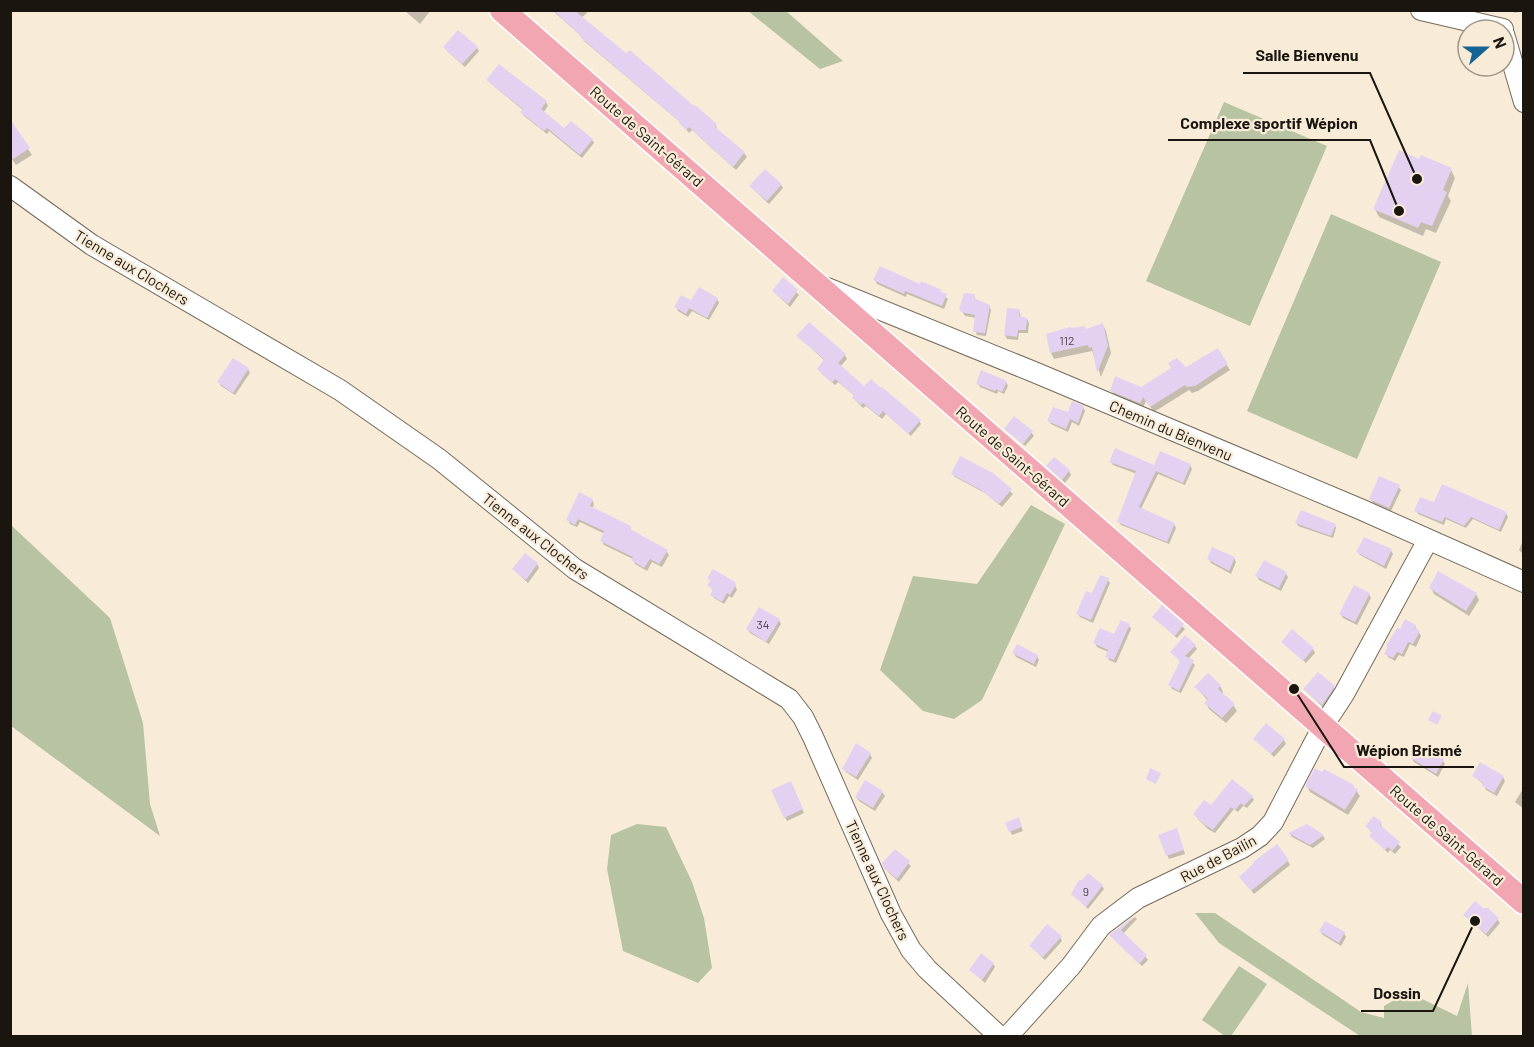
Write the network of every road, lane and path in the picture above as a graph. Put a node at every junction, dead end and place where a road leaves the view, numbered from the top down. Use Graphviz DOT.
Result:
graph roads {
  1 [pos="502,10"];
  2 [pos="1421,10"];
  3 [pos="1462,18"];
  4 [pos="1516,74"];
  5 [pos="1524,102"];
  6 [pos="10,186"];
  7 [pos="816,284"];
  8 [pos="1428,540"];
  9 [pos="1524,582"];
  10 [pos="1323,726"];
  11 [pos="1524,902"];
  12 [pos="999,1036"];
  13 [pos="1008,1036"];
  1 -- 7 [label="main road, Route de Saint-Gérard"];
  2 -- 3 [label="street"];
  4 -- 5 [label="street"];
  6 -- 12 [label="street, Tienne aux Clochers"];
  7 -- 8 [label="street, Chemin du Bienvenu"];
  7 -- 10 [label="main road, Route de Saint-Gérard"];
  8 -- 9 [label="street, Chemin du Bienvenu"];
  8 -- 10 [label="street, Rue de Bailin"];
  10 -- 11 [label="main road, Route de Saint-Gérard"];
  10 -- 13 [label="street, Rue de Bailin"];
}
